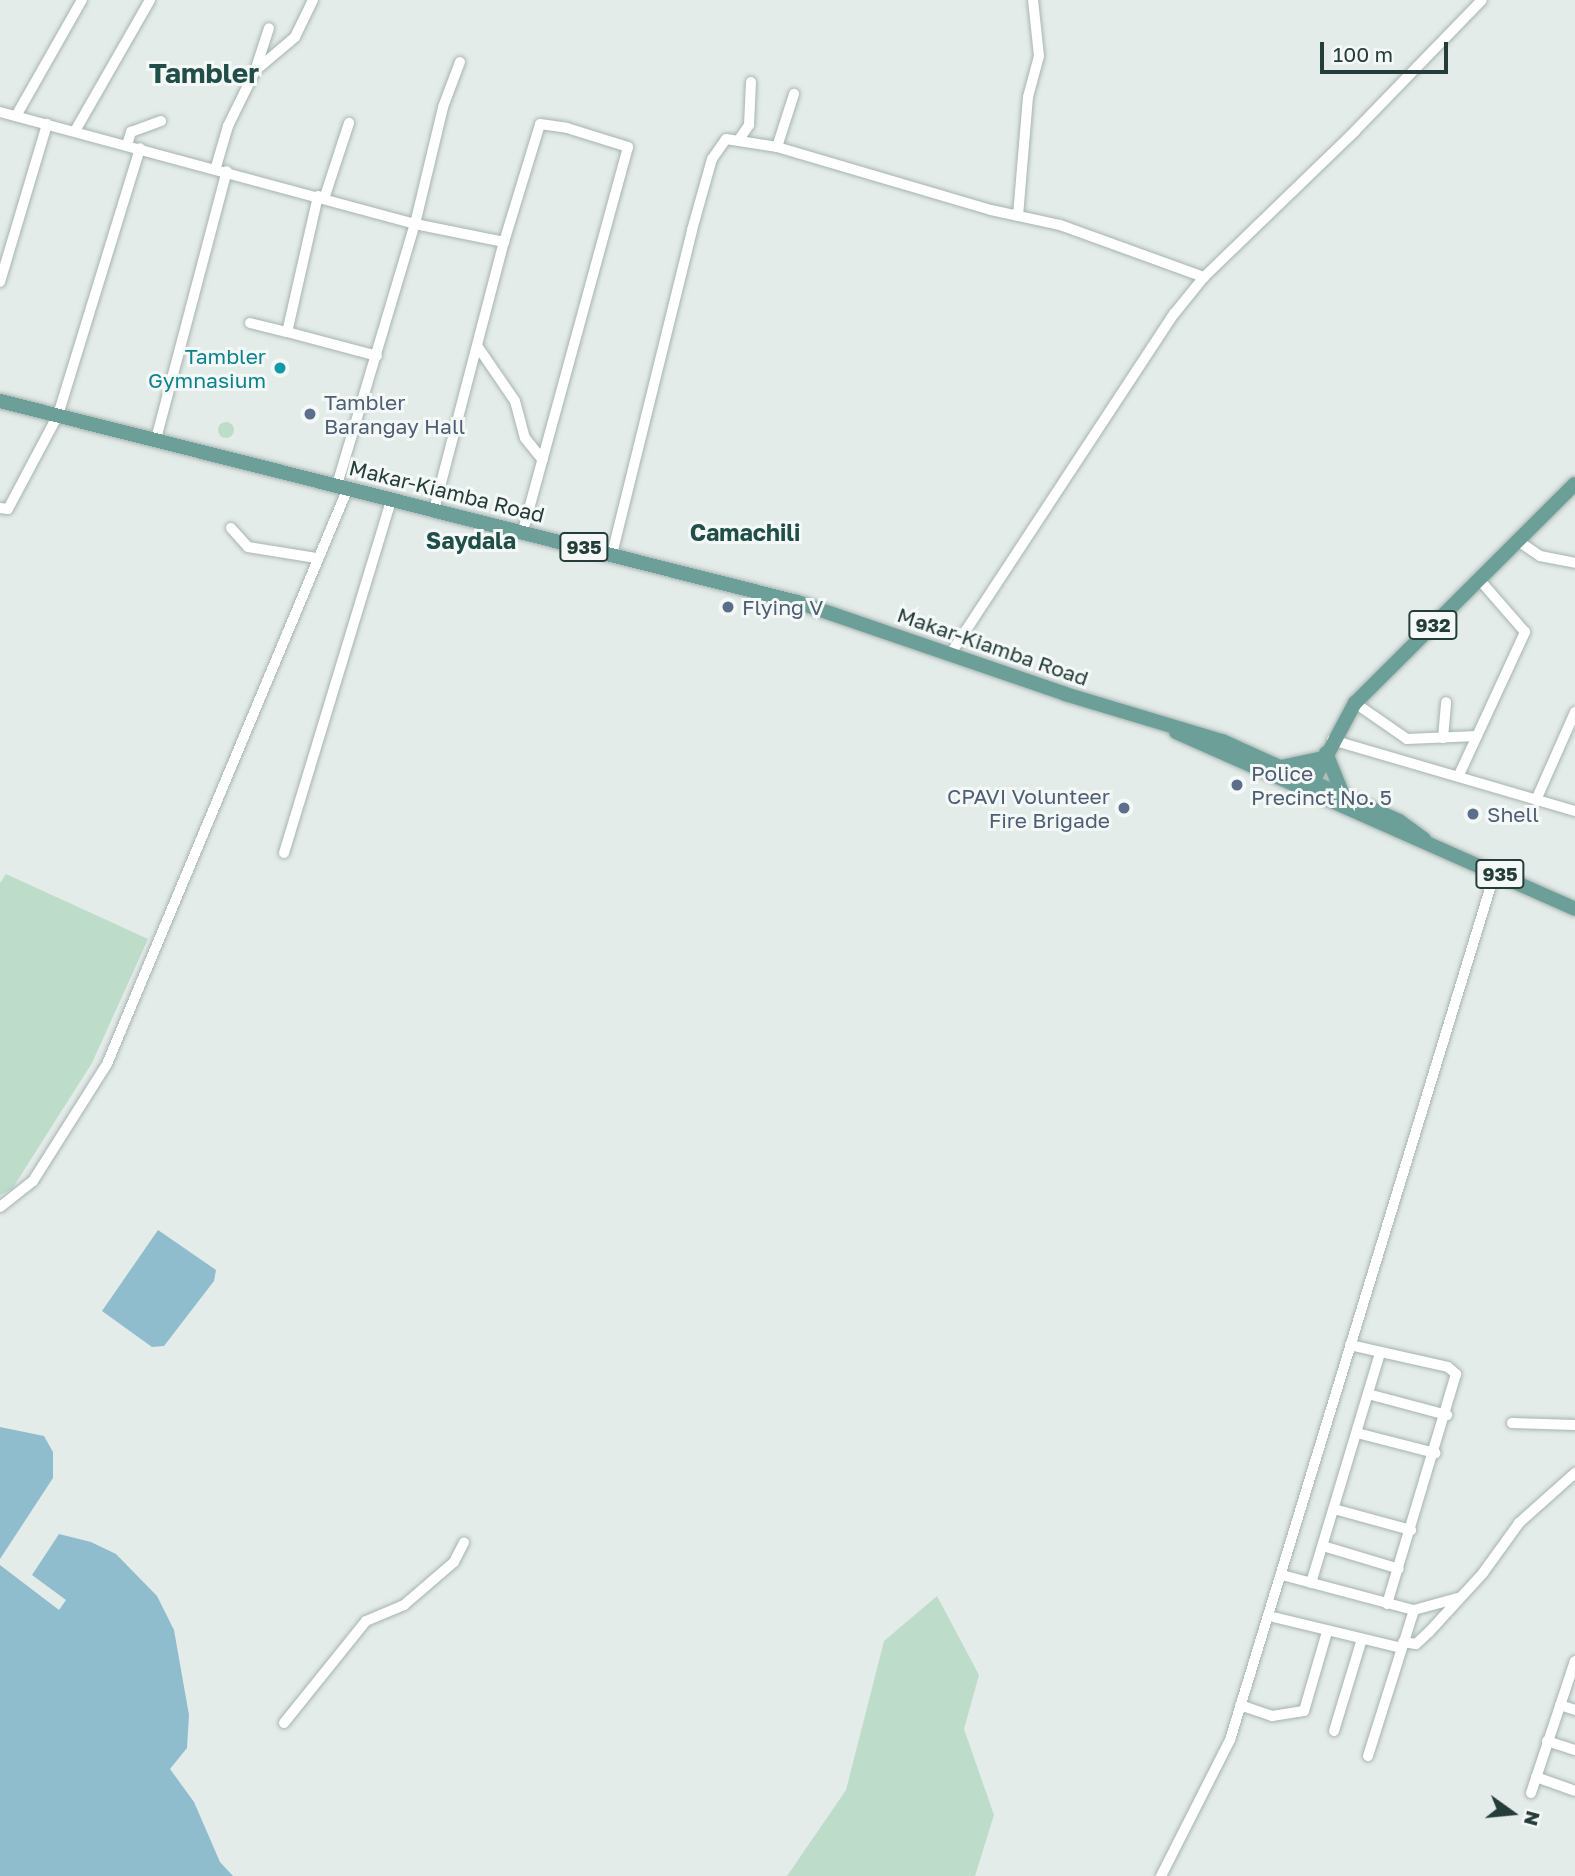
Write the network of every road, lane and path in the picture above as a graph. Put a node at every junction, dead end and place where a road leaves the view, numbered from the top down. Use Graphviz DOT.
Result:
graph roads {
  1 [pos="82,0"];
  2 [pos="150,0"];
  3 [pos="313,0"];
  4 [pos="1033,0"];
  5 [pos="1482,0"];
  6 [pos="269,29"];
  7 [pos="460,62"];
  8 [pos="255,71"];
  9 [pos="751,82"];
  10 [pos="794,93"];
  11 [pos="0,112"];
  12 [pos="16,116"];
  13 [pos="161,121"];
  14 [pos="349,123"];
  15 [pos="47,124"];
  16 [pos="75,131"];
  17 [pos="740,138"];
  18 [pos="127,145"];
  19 [pos="777,147"];
  20 [pos="140,148"];
  21 [pos="216,167"];
  22 [pos="227,171"];
  23 [pos="322,196"];
  24 [pos="1018,216"];
  25 [pos="415,224"];
  26 [pos="504,242"];
  27 [pos="1203,277"];
  28 [pos="0,282"];
  29 [pos="250,323"];
  30 [pos="287,332"];
  31 [pos="478,347"];
  32 [pos="377,356"];
  33 [pos="0,401"];
  34 [pos="58,415"];
  35 [pos="156,439"];
  36 [pos="543,460"];
  37 [pos="1575,484"];
  38 [pos="342,486"];
  39 [pos="391,500"];
  40 [pos="0,508"];
  41 [pos="434,510"];
  42 [pos="231,528"];
  43 [pos="523,532"];
  44 [pos="1518,541"];
  45 [pos="612,554"];
  46 [pos="316,558"];
  47 [pos="1575,563"];
  48 [pos="1479,579"];
  49 [pos="951,653"];
  50 [pos="1446,702"];
  51 [pos="1355,703"];
  52 [pos="1575,712"];
  53 [pos="1159,723"];
  54 [pos="1477,736"];
  55 [pos="1443,738"];
  56 [pos="1327,751"];
  57 [pos="1281,767"];
  58 [pos="1458,777"];
  59 [pos="1310,787"];
  60 [pos="1343,795"];
  61 [pos="1536,800"];
  62 [pos="1575,811"];
  63 [pos="1424,839"];
  64 [pos="284,853"];
  65 [pos="1495,872"];
  66 [pos="1575,909"];
  67 [pos="0,1206"];
  68 [pos="1350,1345"];
  69 [pos="1380,1353"];
  70 [pos="1368,1394"];
  71 [pos="1447,1416"];
  72 [pos="1512,1423"];
  73 [pos="1575,1425"];
  74 [pos="1357,1433"];
  75 [pos="1434,1453"];
  76 [pos="1575,1473"];
  77 [pos="1334,1509"];
  78 [pos="1411,1530"];
  79 [pos="464,1542"];
  80 [pos="1322,1546"];
  81 [pos="1399,1569"];
  82 [pos="1282,1575"];
  83 [pos="1311,1583"];
  84 [pos="1458,1598"];
  85 [pos="1387,1604"];
  86 [pos="1414,1610"];
  87 [pos="1269,1616"];
  88 [pos="1327,1632"];
  89 [pos="1362,1639"];
  90 [pos="1403,1645"];
  91 [pos="1574,1668"];
  92 [pos="1240,1705"];
  93 [pos="1560,1705"];
  94 [pos="1575,1710"];
  95 [pos="284,1723"];
  96 [pos="1334,1731"];
  97 [pos="1547,1741"];
  98 [pos="1575,1750"];
  99 [pos="1368,1756"];
  100 [pos="1536,1777"];
  101 [pos="1575,1791"];
  102 [pos="1531,1793"];
  103 [pos="1161,1876"];
  1 -- 12 [label="street"];
  2 -- 16 [label="street"];
  3 -- 8 [label="street"];
  4 -- 24 [label="street"];
  5 -- 27 [label="street"];
  6 -- 8 [label="street"];
  7 -- 25 [label="street"];
  8 -- 21 [label="street"];
  9 -- 17 [label="street"];
  10 -- 19 [label="street"];
  11 -- 12 [label="street"];
  12 -- 15 [label="street"];
  13 -- 18 [label="street"];
  14 -- 23 [label="street"];
  15 -- 16 [label="street"];
  15 -- 28 [label="street"];
  16 -- 18 [label="street"];
  17 -- 19 [label="street"];
  17 -- 45 [label="street"];
  18 -- 20 [label="street"];
  19 -- 24 [label="street"];
  20 -- 21 [label="street"];
  20 -- 34 [label="street"];
  21 -- 22 [label="street"];
  22 -- 23 [label="street"];
  22 -- 35 [label="street"];
  23 -- 25 [label="street"];
  23 -- 30 [label="street"];
  24 -- 27 [label="street"];
  25 -- 26 [label="street"];
  25 -- 32 [label="street"];
  26 -- 31 [label="street"];
  26 -- 36 [label="street"];
  27 -- 49 [label="street"];
  29 -- 30 [label="street"];
  30 -- 32 [label="street"];
  31 -- 36 [label="street"];
  31 -- 41 [label="street"];
  32 -- 38 [label="street"];
  33 -- 34 [label="main road, Makar-Kiamba Road / 935"];
  34 -- 35 [label="main road, Makar-Kiamba Road / 935"];
  34 -- 40 [label="street"];
  35 -- 38 [label="main road, Makar-Kiamba Road / 935"];
  36 -- 43 [label="street"];
  37 -- 44 [label="main road, 932"];
  38 -- 39 [label="main road, Makar-Kiamba Road / 935"];
  38 -- 46 [label="street"];
  39 -- 41 [label="main road, Makar-Kiamba Road / 935"];
  39 -- 64 [label="street"];
  41 -- 43 [label="main road, Makar-Kiamba Road / 935"];
  42 -- 46 [label="street"];
  43 -- 45 [label="main road, Makar-Kiamba Road / 935"];
  44 -- 47 [label="street"];
  44 -- 48 [label="main road, 932"];
  45 -- 49 [label="main road, Makar-Kiamba Road / 935"];
  46 -- 67 [label="street"];
  48 -- 51 [label="main road, 932"];
  48 -- 54 [label="street"];
  49 -- 53 [label="main road, Makar-Kiamba Road / 935"];
  50 -- 55 [label="street"];
  51 -- 55 [label="street"];
  51 -- 56 [label="main road, 932"];
  52 -- 61 [label="street"];
  53 -- 57 [label="main road, Makar-Kiamba Road / 935"];
  53 -- 59 [label="main road, Makar-Kiamba Road / 935"];
  54 -- 55 [label="street"];
  54 -- 58 [label="street"];
  56 -- 57 [label="main road"];
  56 -- 58 [label="street"];
  56 -- 59 [label="main road, 932"];
  56 -- 60 [label="main road"];
  57 -- 59 [label="main road, Makar-Kiamba Road / 935"];
  58 -- 61 [label="street"];
  59 -- 60 [label="main road, Makar-Kiamba Road / 935"];
  59 -- 63 [label="main road, Makar-Kiamba Road / 935"];
  60 -- 63 [label="main road, Makar-Kiamba Road / 935"];
  61 -- 62 [label="street"];
  63 -- 65 [label="main road, Makar-Kiamba Road / 935"];
  65 -- 66 [label="main road, Makar-Kiamba Road / 935"];
  65 -- 68 [label="street"];
  68 -- 69 [label="street"];
  68 -- 82 [label="street"];
  69 -- 70 [label="street"];
  69 -- 71 [label="street"];
  70 -- 71 [label="street"];
  70 -- 74 [label="street"];
  71 -- 75 [label="street"];
  72 -- 73 [label="street"];
  74 -- 75 [label="street"];
  74 -- 77 [label="street"];
  75 -- 78 [label="street"];
  76 -- 84 [label="street"];
  77 -- 78 [label="street"];
  77 -- 80 [label="street"];
  78 -- 81 [label="street"];
  79 -- 95 [label="street"];
  80 -- 81 [label="street"];
  80 -- 83 [label="street"];
  81 -- 85 [label="street"];
  82 -- 83 [label="street"];
  82 -- 87 [label="street"];
  83 -- 85 [label="street"];
  84 -- 86 [label="street"];
  84 -- 90 [label="street"];
  85 -- 86 [label="street"];
  86 -- 90 [label="street"];
  87 -- 88 [label="street"];
  87 -- 92 [label="street"];
  88 -- 89 [label="street"];
  88 -- 92 [label="street"];
  89 -- 90 [label="street"];
  89 -- 96 [label="street"];
  90 -- 99 [label="street"];
  91 -- 93 [label="street"];
  92 -- 103 [label="street"];
  93 -- 94 [label="street"];
  93 -- 97 [label="street"];
  97 -- 98 [label="street"];
  97 -- 100 [label="street"];
  100 -- 101 [label="street"];
  100 -- 102 [label="street"];
}
